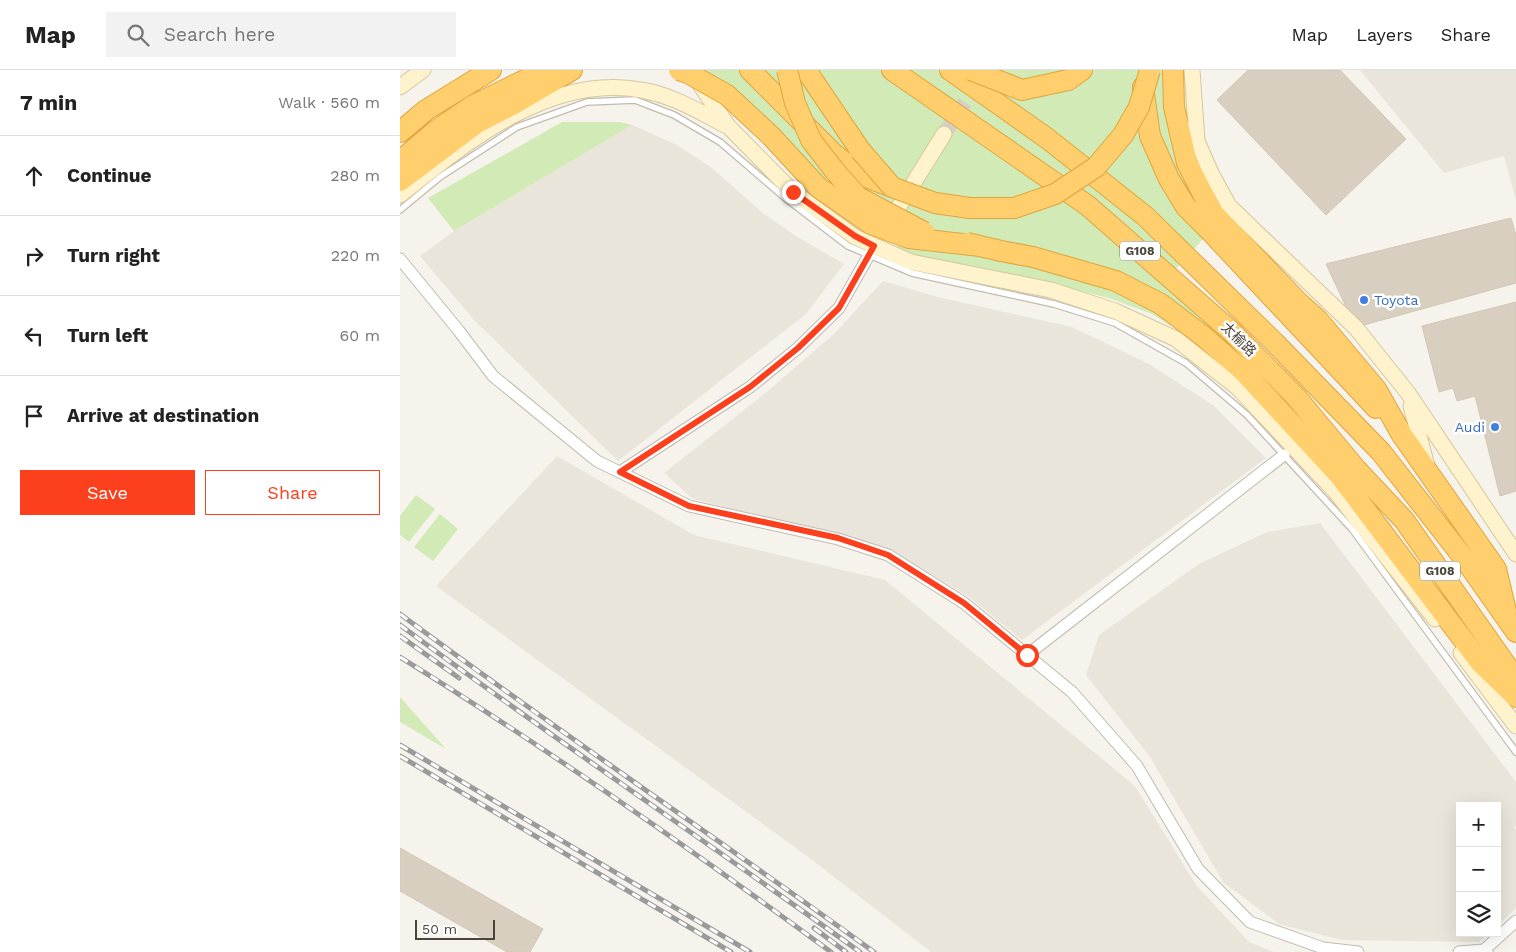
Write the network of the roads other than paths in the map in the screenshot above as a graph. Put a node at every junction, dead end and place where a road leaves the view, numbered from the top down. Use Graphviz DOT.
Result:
graph roads {
  1 [pos="423,70"];
  2 [pos="465,70"];
  3 [pos="490,70"];
  4 [pos="545,70"];
  5 [pos="572,70"];
  6 [pos="679,70"];
  7 [pos="690,70"];
  8 [pos="750,70"];
  9 [pos="787,70"];
  10 [pos="806,70"];
  11 [pos="892,70"];
  12 [pos="950,70"];
  13 [pos="971,70"];
  14 [pos="1082,70"];
  15 [pos="1142,70"];
  16 [pos="1150,70"];
  17 [pos="1173,70"];
  18 [pos="1192,70"];
  19 [pos="400,87"];
  20 [pos="400,120"];
  21 [pos="728,126"];
  22 [pos="400,132"];
  23 [pos="944,134"];
  24 [pos="400,161"];
  25 [pos="400,181"];
  26 [pos="892,187"];
  27 [pos="400,195"];
  28 [pos="400,210"];
  29 [pos="980,246"];
  30 [pos="872,250"];
  31 [pos="400,259"];
  32 [pos="1292,307"];
  33 [pos="1408,393"];
  34 [pos="1284,455"];
  35 [pos="620,472"];
  36 [pos="1430,475"];
  37 [pos="1516,554"];
  38 [pos="1496,569"];
  39 [pos="1516,596"];
  40 [pos="1513,627"];
  41 [pos="1027,655"];
  42 [pos="1516,679"];
  43 [pos="1516,697"];
  44 [pos="1516,726"];
  45 [pos="1516,752"];
  46 [pos="1516,921"];
  47 [pos="1486,951"];
  48 [pos="1358,952"];
  49 [pos="1459,952"];
  1 -- 19 [label="main road"];
  2 -- 20 [label="highway"];
  3 -- 22 [label="highway"];
  4 -- 24 [label="highway"];
  5 -- 25 [label="highway"];
  6 -- 29 [label="highway, bridge"];
  7 -- 21 [label="main road"];
  8 -- 26 [label="highway"];
  9 -- 29 [label="highway, bridge"];
  10 -- 26 [label="highway, bridge"];
  11 -- 42 [label="highway, 太榆路 / G108"];
  12 -- 40 [label="highway, 太榆路 / G108"];
  13 -- 14 [label="highway, bridge"];
  15 -- 32 [label="highway, bridge"];
  16 -- 26 [label="highway, bridge"];
  17 -- 32 [label="highway"];
  18 -- 33 [label="main road"];
  21 -- 27 [label="main road"];
  21 -- 30 [label="main road"];
  23 -- 30 [label="main road"];
  28 -- 30 [label="lane"];
  29 -- 43 [label="highway, bridge"];
  30 -- 34 [label="lane"];
  30 -- 35 [label="street"];
  30 -- 44 [label="main road"];
  31 -- 35 [label="street"];
  32 -- 36 [label="highway"];
  33 -- 36 [label="main road"];
  33 -- 37 [label="main road"];
  34 -- 41 [label="street"];
  34 -- 45 [label="lane"];
  35 -- 41 [label="street"];
  36 -- 38 [label="highway"];
  38 -- 39 [label="highway"];
  38 -- 40 [label="highway"];
  41 -- 48 [label="street"];
  46 -- 47 [label="street"];
  47 -- 49 [label="street"];
}
